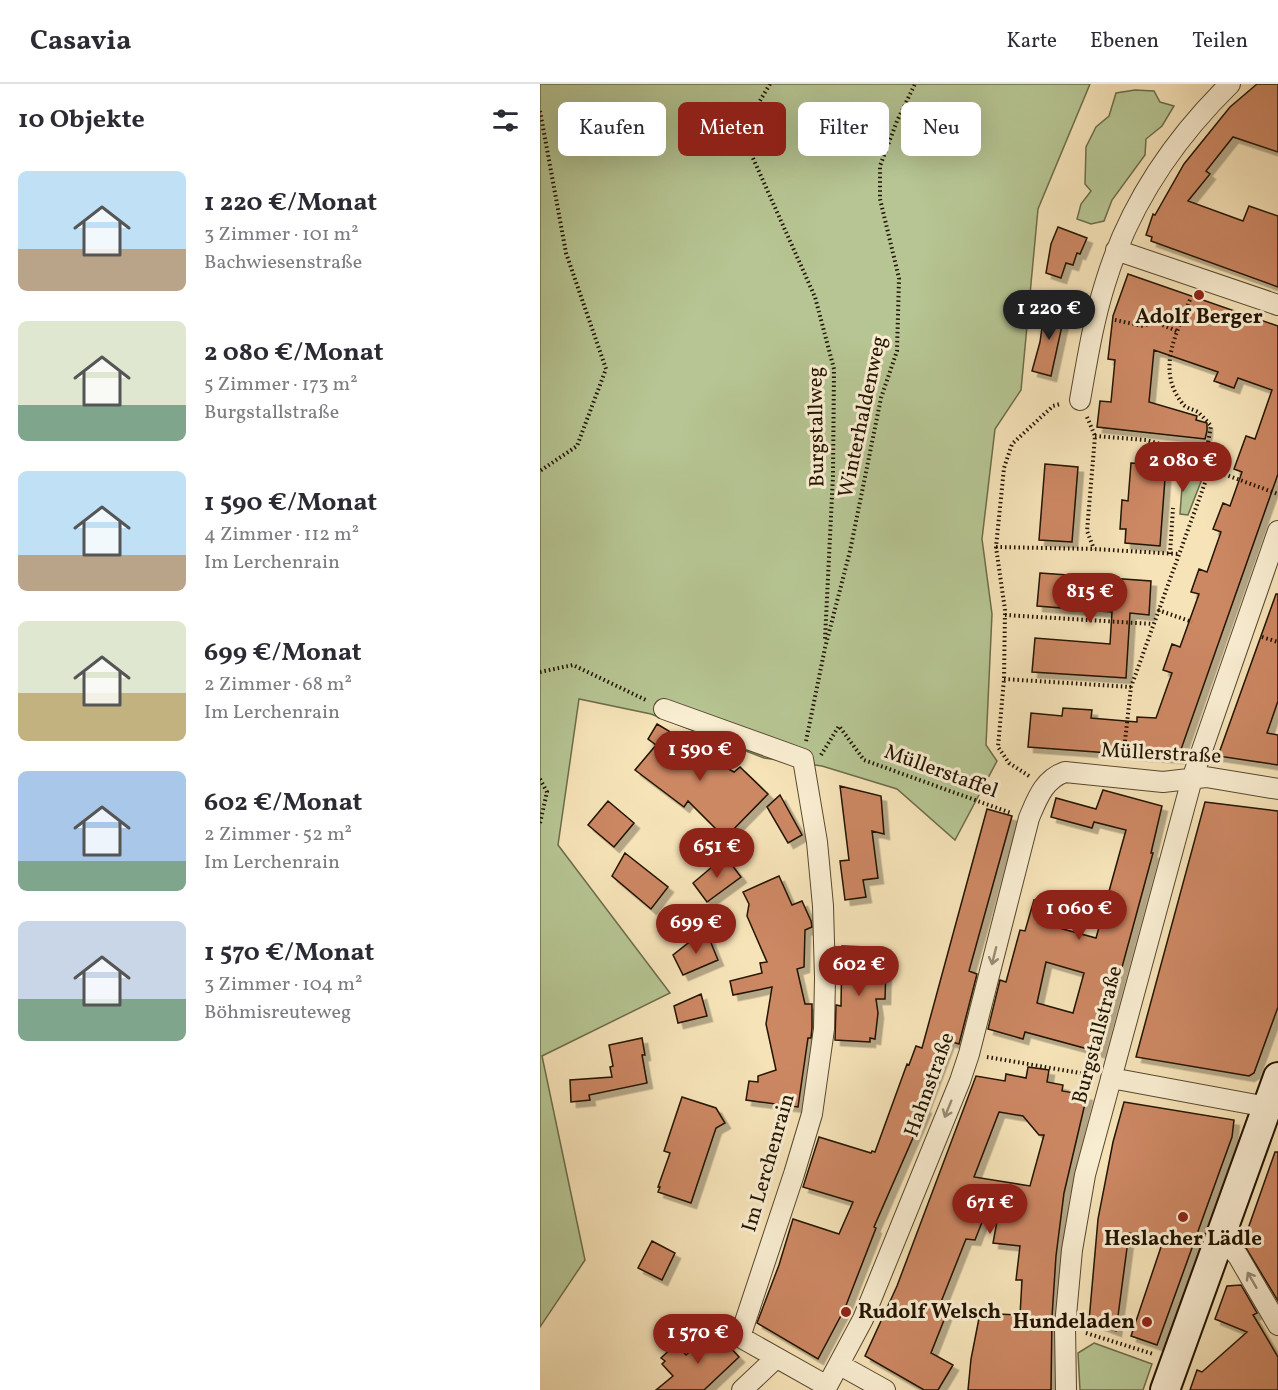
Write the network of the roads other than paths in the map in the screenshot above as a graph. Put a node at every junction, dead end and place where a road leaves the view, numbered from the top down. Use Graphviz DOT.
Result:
graph roads {
  1 [pos="1230,84"];
  2 [pos="1116,250"];
  3 [pos="1278,305"];
  4 [pos="1080,400"];
  5 [pos="1278,531"];
  6 [pos="664,709"];
  7 [pos="1192,778"];
  8 [pos="1046,785"];
  9 [pos="1278,789"];
  10 [pos="1278,1077"];
  11 [pos="1111,1078"];
  12 [pos="1273,1108"];
  13 [pos="1220,1242"];
  14 [pos="1278,1325"];
  15 [pos="776,1358"];
  16 [pos="840,1365"];
  17 [pos="826,1388"];
  18 [pos="742,1390"];
  19 [pos="885,1390"];
  20 [pos="1066,1390"];
  21 [pos="1166,1390"];
  1 -- 2 [label="street"];
  2 -- 3 [label="street"];
  2 -- 4 [label="street"];
  5 -- 7 [label="street, Burgstallstraße"];
  6 -- 15 [label="street, Im Lerchenrain"];
  7 -- 8 [label="street, Müllerstraße"];
  7 -- 9 [label="street, Müllerstraße"];
  7 -- 11 [label="street, Burgstallstraße"];
  8 -- 16 [label="street, Hahnstraße, one-way"];
  10 -- 12 [label="street"];
  11 -- 12 [label="street"];
  11 -- 20 [label="street, Burgstallstraße"];
  12 -- 13 [label="street"];
  14 -- 13 [label="street, one-way"];
  13 -- 21 [label="street"];
  15 -- 17 [label="street, Im Lerchenrain"];
  15 -- 18 [label="street"];
  16 -- 17 [label="street, Hahnstraße"];
  16 -- 19 [label="street"];
}
